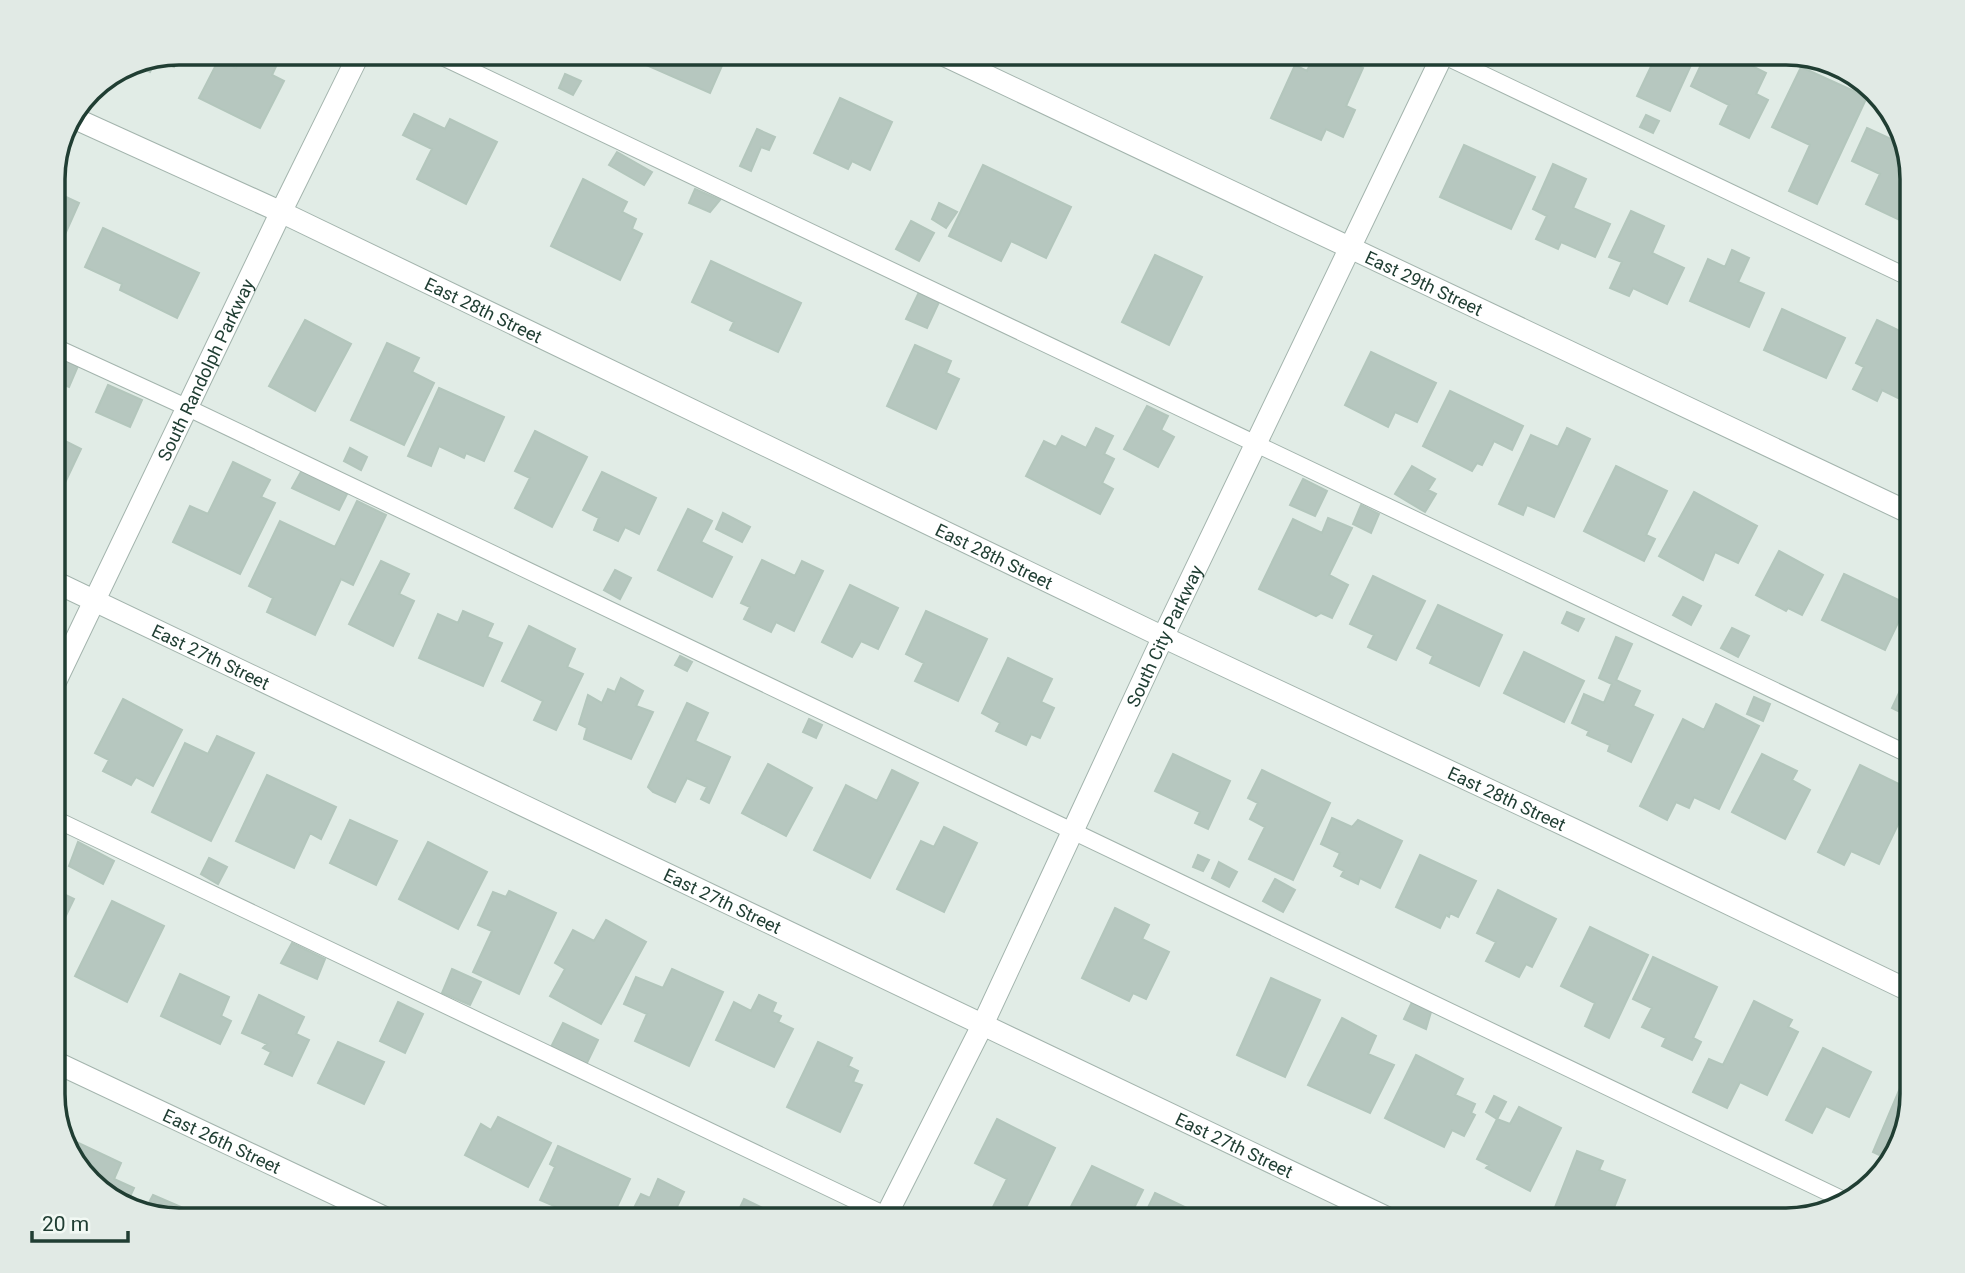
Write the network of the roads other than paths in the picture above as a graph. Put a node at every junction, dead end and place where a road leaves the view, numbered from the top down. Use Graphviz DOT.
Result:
graph roads {
  1 [pos="354,65"];
  2 [pos="459,65"];
  3 [pos="965,65"];
  4 [pos="1436,65"];
  5 [pos="1464,65"];
  6 [pos="81,122"];
  7 [pos="281,212"];
  8 [pos="1351,247"];
  9 [pos="1900,273"];
  10 [pos="65,352"];
  11 [pos="186,407"];
  12 [pos="1256,443"];
  13 [pos="1900,508"];
  14 [pos="65,587"];
  15 [pos="93,600"];
  16 [pos="1163,637"];
  17 [pos="65,661"];
  18 [pos="1900,749"];
  19 [pos="65,824"];
  20 [pos="1073,831"];
  21 [pos="1900,986"];
  22 [pos="984,1024"];
  23 [pos="65,1067"];
  24 [pos="1836,1197"];
  25 [pos="365,1208"];
  26 [pos="866,1208"];
  27 [pos="894,1208"];
  28 [pos="1367,1208"];
  1 -- 7 [label="street, South Randolph Parkway"];
  2 -- 12 [label="lane"];
  3 -- 8 [label="street, East 29th Street"];
  4 -- 8 [label="street, South City Parkway"];
  5 -- 9 [label="lane"];
  6 -- 7 [label="street, East 28th Street"];
  7 -- 11 [label="street, South Randolph Parkway"];
  7 -- 16 [label="street, East 28th Street"];
  8 -- 12 [label="street, South City Parkway"];
  8 -- 13 [label="street, East 29th Street"];
  10 -- 11 [label="lane"];
  11 -- 15 [label="street, South Randolph Parkway"];
  11 -- 20 [label="lane"];
  12 -- 16 [label="street, South City Parkway"];
  12 -- 18 [label="lane"];
  14 -- 15 [label="street, East 27th Street"];
  15 -- 17 [label="street, South Randolph Parkway"];
  15 -- 22 [label="street, East 27th Street"];
  16 -- 20 [label="street, South City Parkway"];
  16 -- 21 [label="street, East 28th Street"];
  19 -- 26 [label="lane"];
  20 -- 22 [label="street, South City Parkway"];
  20 -- 24 [label="lane"];
  22 -- 27 [label="street, South City Parkway"];
  22 -- 28 [label="street, East 27th Street"];
  23 -- 25 [label="street, East 26th Street"];
}
